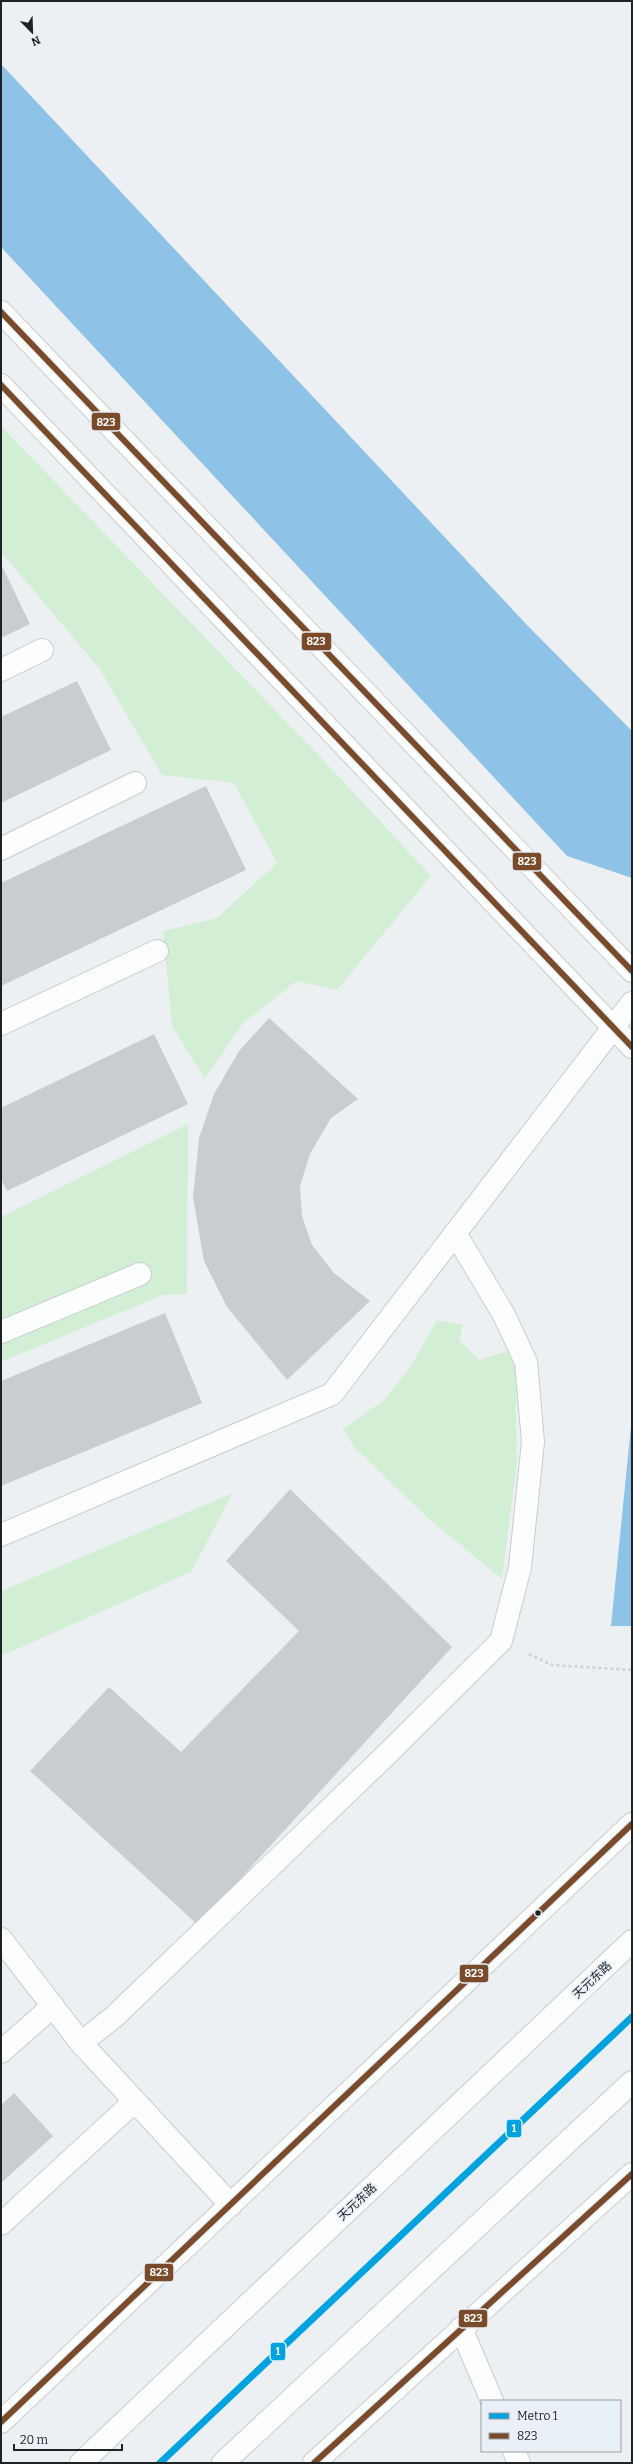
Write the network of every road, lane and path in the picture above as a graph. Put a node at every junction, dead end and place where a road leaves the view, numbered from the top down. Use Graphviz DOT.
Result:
graph roads {
  1 [pos="1,312"];
  2 [pos="1,386"];
  3 [pos="42,650"];
  4 [pos="1,670"];
  5 [pos="135,783"];
  6 [pos="1,849"];
  7 [pos="157,951"];
  8 [pos="632,971"];
  9 [pos="632,1003"];
  10 [pos="1,1024"];
  11 [pos="614,1028"];
  12 [pos="632,1047"];
  13 [pos="455,1233"];
  14 [pos="140,1274"];
  15 [pos="1,1332"];
  16 [pos="1,1535"];
  17 [pos="501,1641"];
  18 [pos="632,1670"];
  19 [pos="632,1824"];
  20 [pos="1,1939"];
  21 [pos="632,1941"];
  22 [pos="53,2006"];
  23 [pos="81,2044"];
  24 [pos="1,2052"];
  25 [pos="632,2082"];
  26 [pos="135,2101"];
  27 [pos="632,2174"];
  28 [pos="231,2205"];
  29 [pos="1,2224"];
  30 [pos="461,2328"];
  31 [pos="492,2400"];
  32 [pos="1,2422"];
  33 [pos="514,2452"];
  34 [pos="81,2463"];
  35 [pos="223,2463"];
  36 [pos="314,2463"];
  37 [pos="519,2463"];
  1 -- 8 [label="main road"];
  2 -- 11 [label="main road"];
  3 -- 4 [label="main road"];
  5 -- 6 [label="main road"];
  7 -- 10 [label="main road"];
  9 -- 11 [label="main road"];
  11 -- 12 [label="main road"];
  11 -- 13 [label="main road"];
  13 -- 16 [label="main road"];
  13 -- 17 [label="main road"];
  14 -- 15 [label="main road"];
  17 -- 18 [label="path"];
  17 -- 23 [label="main road"];
  19 -- 28 [label="main road"];
  20 -- 22 [label="main road"];
  21 -- 34 [label="main road, 天元东路"];
  22 -- 23 [label="main road"];
  22 -- 24 [label="main road"];
  23 -- 26 [label="main road"];
  25 -- 35 [label="main road"];
  26 -- 28 [label="main road"];
  26 -- 29 [label="main road"];
  27 -- 30 [label="main road"];
  28 -- 32 [label="main road"];
  30 -- 31 [label="main road"];
  30 -- 36 [label="main road"];
  33 -- 37 [label="main road"];
}
